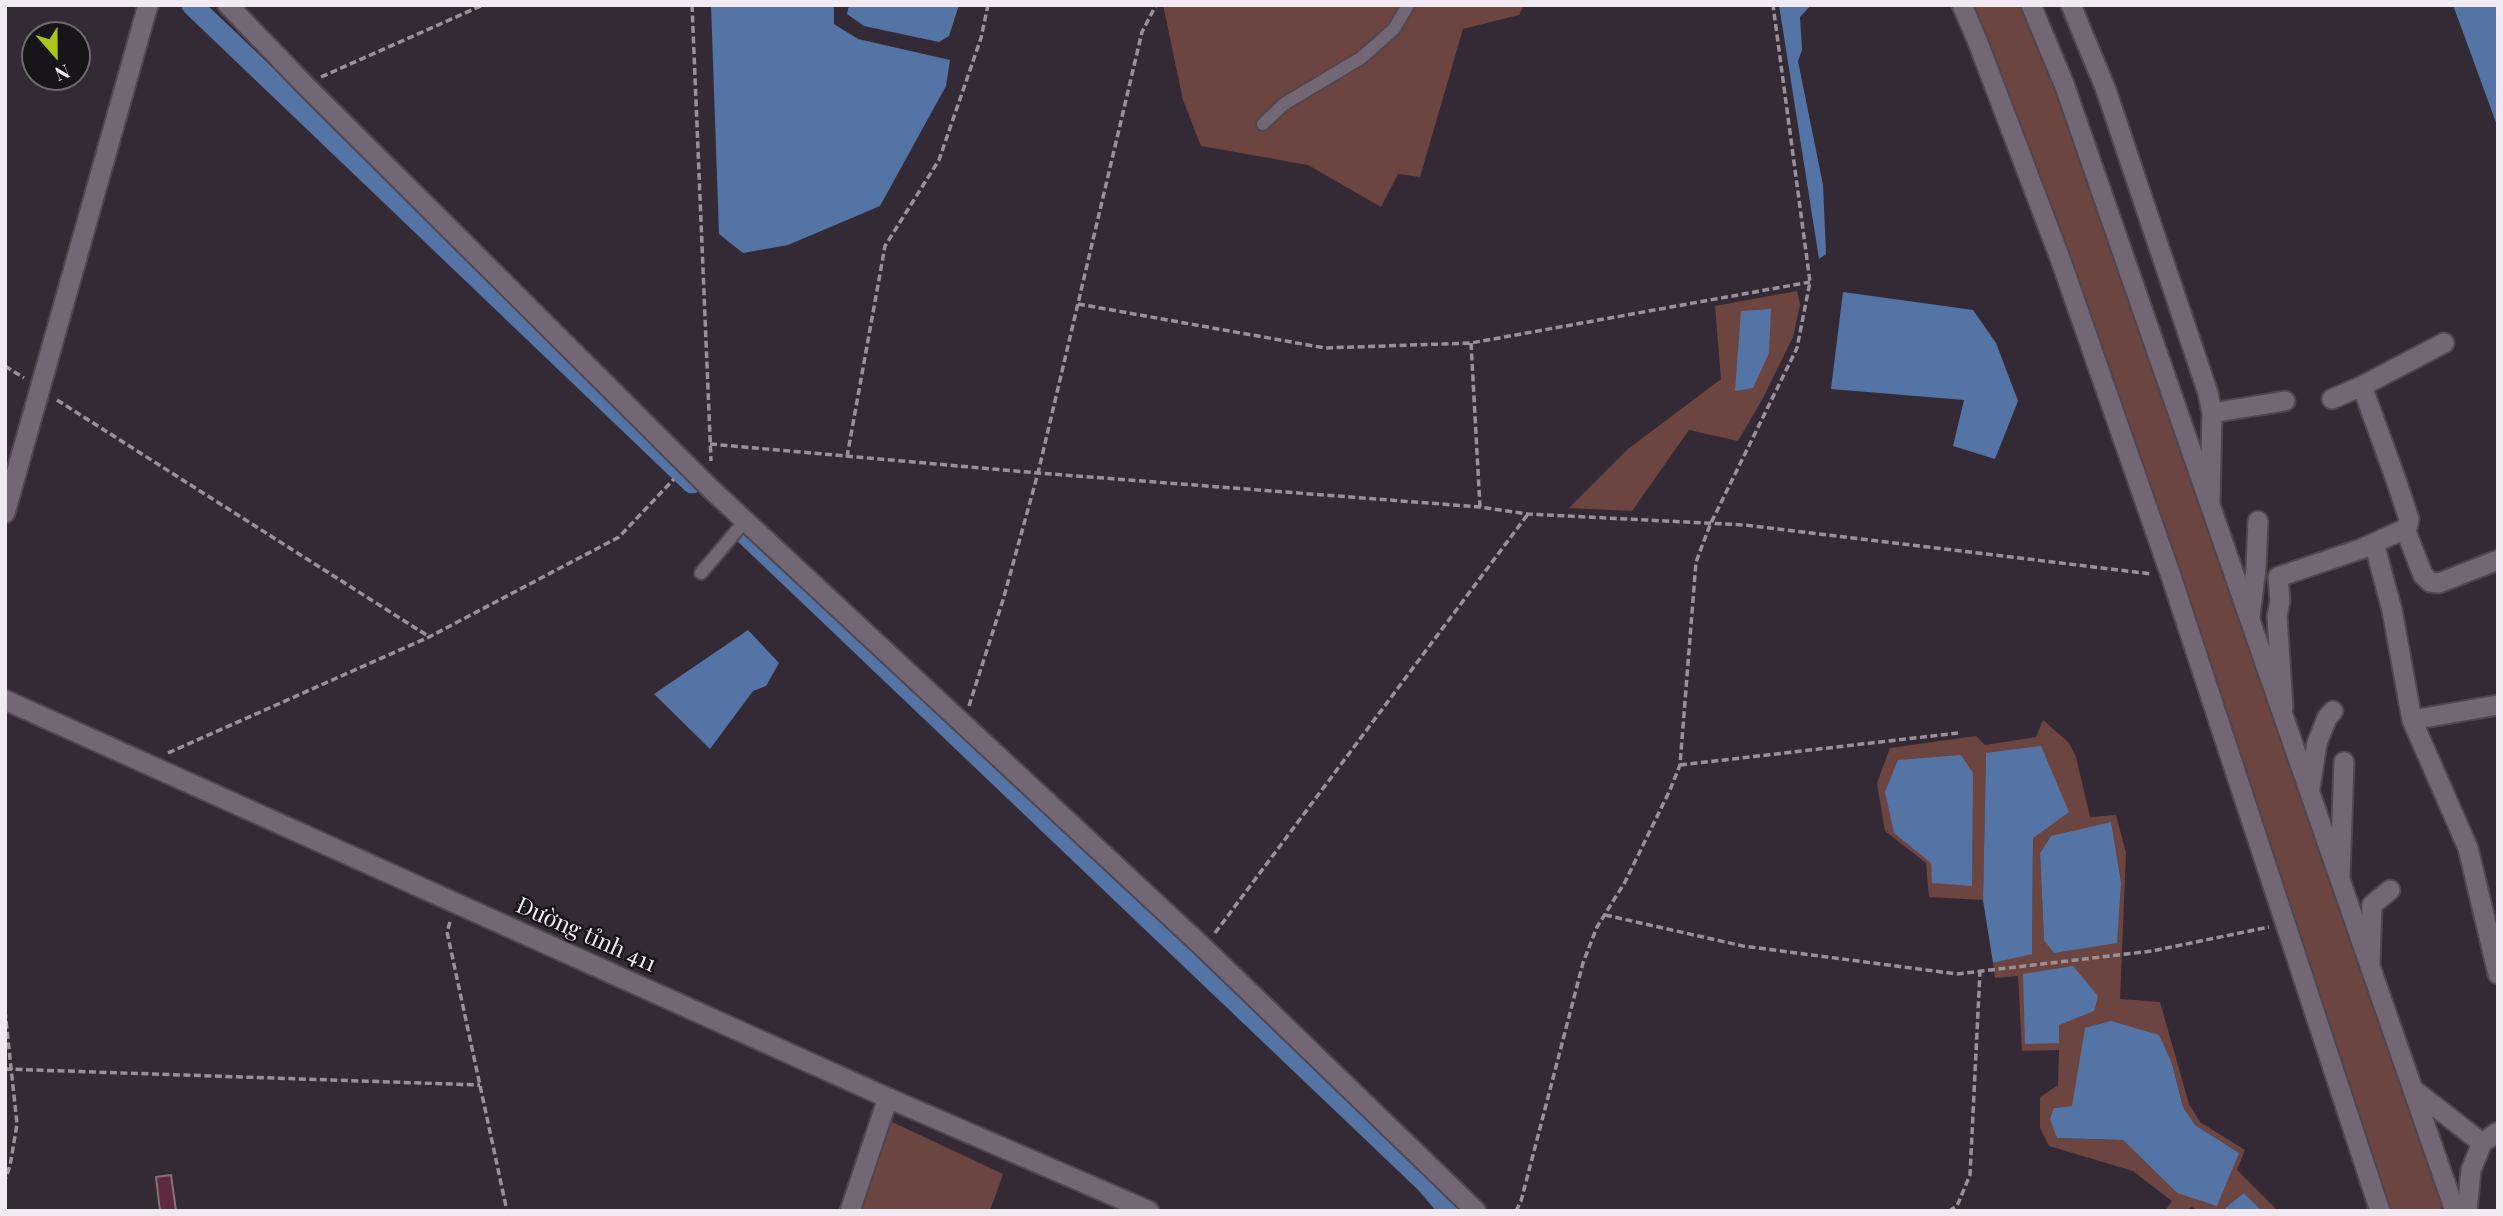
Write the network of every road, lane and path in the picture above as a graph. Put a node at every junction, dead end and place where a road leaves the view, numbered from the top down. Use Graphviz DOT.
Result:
graph roads {
  1 [pos="148,5"];
  2 [pos="228,5"];
  3 [pos="483,5"];
  4 [pos="692,5"];
  5 [pos="988,5"];
  6 [pos="1156,5"];
  7 [pos="1408,5"];
  8 [pos="1773,5"];
  9 [pos="1962,5"];
  10 [pos="2031,5"];
  11 [pos="2071,5"];
  12 [pos="304,84"];
  13 [pos="1263,124"];
  14 [pos="1810,282"];
  15 [pos="1078,304"];
  16 [pos="1471,343"];
  17 [pos="2444,343"];
  18 [pos="2362,386"];
  19 [pos="39,389"];
  20 [pos="2332,399"];
  21 [pos="2285,401"];
  22 [pos="2212,413"];
  23 [pos="710,444"];
  24 [pos="847,457"];
  25 [pos="687,465"];
  26 [pos="1038,473"];
  27 [pos="712,490"];
  28 [pos="2210,502"];
  29 [pos="1480,507"];
  30 [pos="5,513"];
  31 [pos="1528,514"];
  32 [pos="2258,521"];
  33 [pos="745,522"];
  34 [pos="1710,525"];
  35 [pos="2405,529"];
  36 [pos="2374,543"];
  37 [pos="2498,560"];
  38 [pos="701,573"];
  39 [pos="2171,576"];
  40 [pos="2250,616"];
  41 [pos="429,636"];
  42 [pos="5,700"];
  43 [pos="2498,705"];
  44 [pos="2333,711"];
  45 [pos="2284,714"];
  46 [pos="2412,720"];
  47 [pos="963,724"];
  48 [pos="1958,733"];
  49 [pos="2343,762"];
  50 [pos="145,763"];
  51 [pos="1680,765"];
  52 [pos="2310,788"];
  53 [pos="2340,876"];
  54 [pos="2390,890"];
  55 [pos="456,903"];
  56 [pos="1605,915"];
  57 [pos="2284,924"];
  58 [pos="1204,948"];
  59 [pos="2370,963"];
  60 [pos="1980,971"];
  61 [pos="2498,974"];
  62 [pos="5,1012"];
  63 [pos="5,1069"];
  64 [pos="13,1069"];
  65 [pos="480,1086"];
  66 [pos="2414,1090"];
  67 [pos="888,1098"];
  68 [pos="2490,1137"];
  69 [pos="5,1180"];
  70 [pos="2451,1207"];
  71 [pos="507,1211"];
  72 [pos="850,1211"];
  73 [pos="1149,1211"];
  74 [pos="1476,1211"];
  75 [pos="1516,1211"];
  76 [pos="1949,1211"];
  77 [pos="2380,1211"];
  78 [pos="2467,1211"];
  1 -- 19 [label="street"];
  2 -- 12 [label="street"];
  3 -- 12 [label="path"];
  4 -- 23 [label="path"];
  5 -- 24 [label="path"];
  6 -- 15 [label="path"];
  7 -- 13 [label="lane"];
  8 -- 14 [label="path"];
  9 -- 39 [label="street"];
  10 -- 28 [label="street"];
  11 -- 22 [label="street"];
  12 -- 25 [label="street"];
  14 -- 16 [label="path"];
  14 -- 34 [label="path"];
  15 -- 16 [label="path"];
  15 -- 26 [label="path"];
  16 -- 29 [label="path"];
  17 -- 18 [label="street"];
  18 -- 20 [label="street"];
  18 -- 35 [label="street"];
  19 -- 30 [label="street"];
  19 -- 41 [label="path"];
  21 -- 22 [label="street"];
  22 -- 28 [label="street"];
  23 -- 24 [label="path"];
  23 -- 27 [label="path"];
  24 -- 26 [label="path"];
  25 -- 27 [label="street"];
  25 -- 41 [label="path"];
  26 -- 29 [label="path"];
  26 -- 47 [label="path"];
  27 -- 33 [label="street"];
  28 -- 40 [label="street"];
  29 -- 31 [label="path"];
  31 -- 34 [label="path"];
  31 -- 58 [label="path"];
  32 -- 40 [label="street"];
  33 -- 38 [label="lane"];
  33 -- 47 [label="street"];
  34 -- 39 [label="path"];
  34 -- 51 [label="path"];
  35 -- 36 [label="street"];
  35 -- 37 [label="street"];
  36 -- 45 [label="street"];
  36 -- 46 [label="street"];
  39 -- 57 [label="street"];
  40 -- 45 [label="street"];
  41 -- 50 [label="path"];
  42 -- 50 [label="street, Đường tỉnh 411"];
  43 -- 46 [label="street"];
  44 -- 52 [label="street"];
  45 -- 52 [label="street"];
  46 -- 61 [label="street"];
  47 -- 58 [label="street"];
  48 -- 51 [label="path"];
  49 -- 53 [label="street"];
  50 -- 55 [label="street, Đường tỉnh 411"];
  51 -- 56 [label="path"];
  52 -- 53 [label="street"];
  53 -- 59 [label="street"];
  54 -- 59 [label="street"];
  55 -- 65 [label="path"];
  55 -- 67 [label="street, Đường tỉnh 411"];
  56 -- 60 [label="path"];
  56 -- 75 [label="path"];
  57 -- 60 [label="path"];
  57 -- 77 [label="street"];
  58 -- 74 [label="street"];
  59 -- 66 [label="street"];
  60 -- 76 [label="path"];
  62 -- 64 [label="path"];
  63 -- 64 [label="path"];
  64 -- 65 [label="path"];
  64 -- 69 [label="path"];
  65 -- 71 [label="path"];
  66 -- 68 [label="street"];
  66 -- 70 [label="street"];
  67 -- 72 [label="street"];
  67 -- 73 [label="street, Đường tỉnh 411"];
  68 -- 78 [label="street"];
}
